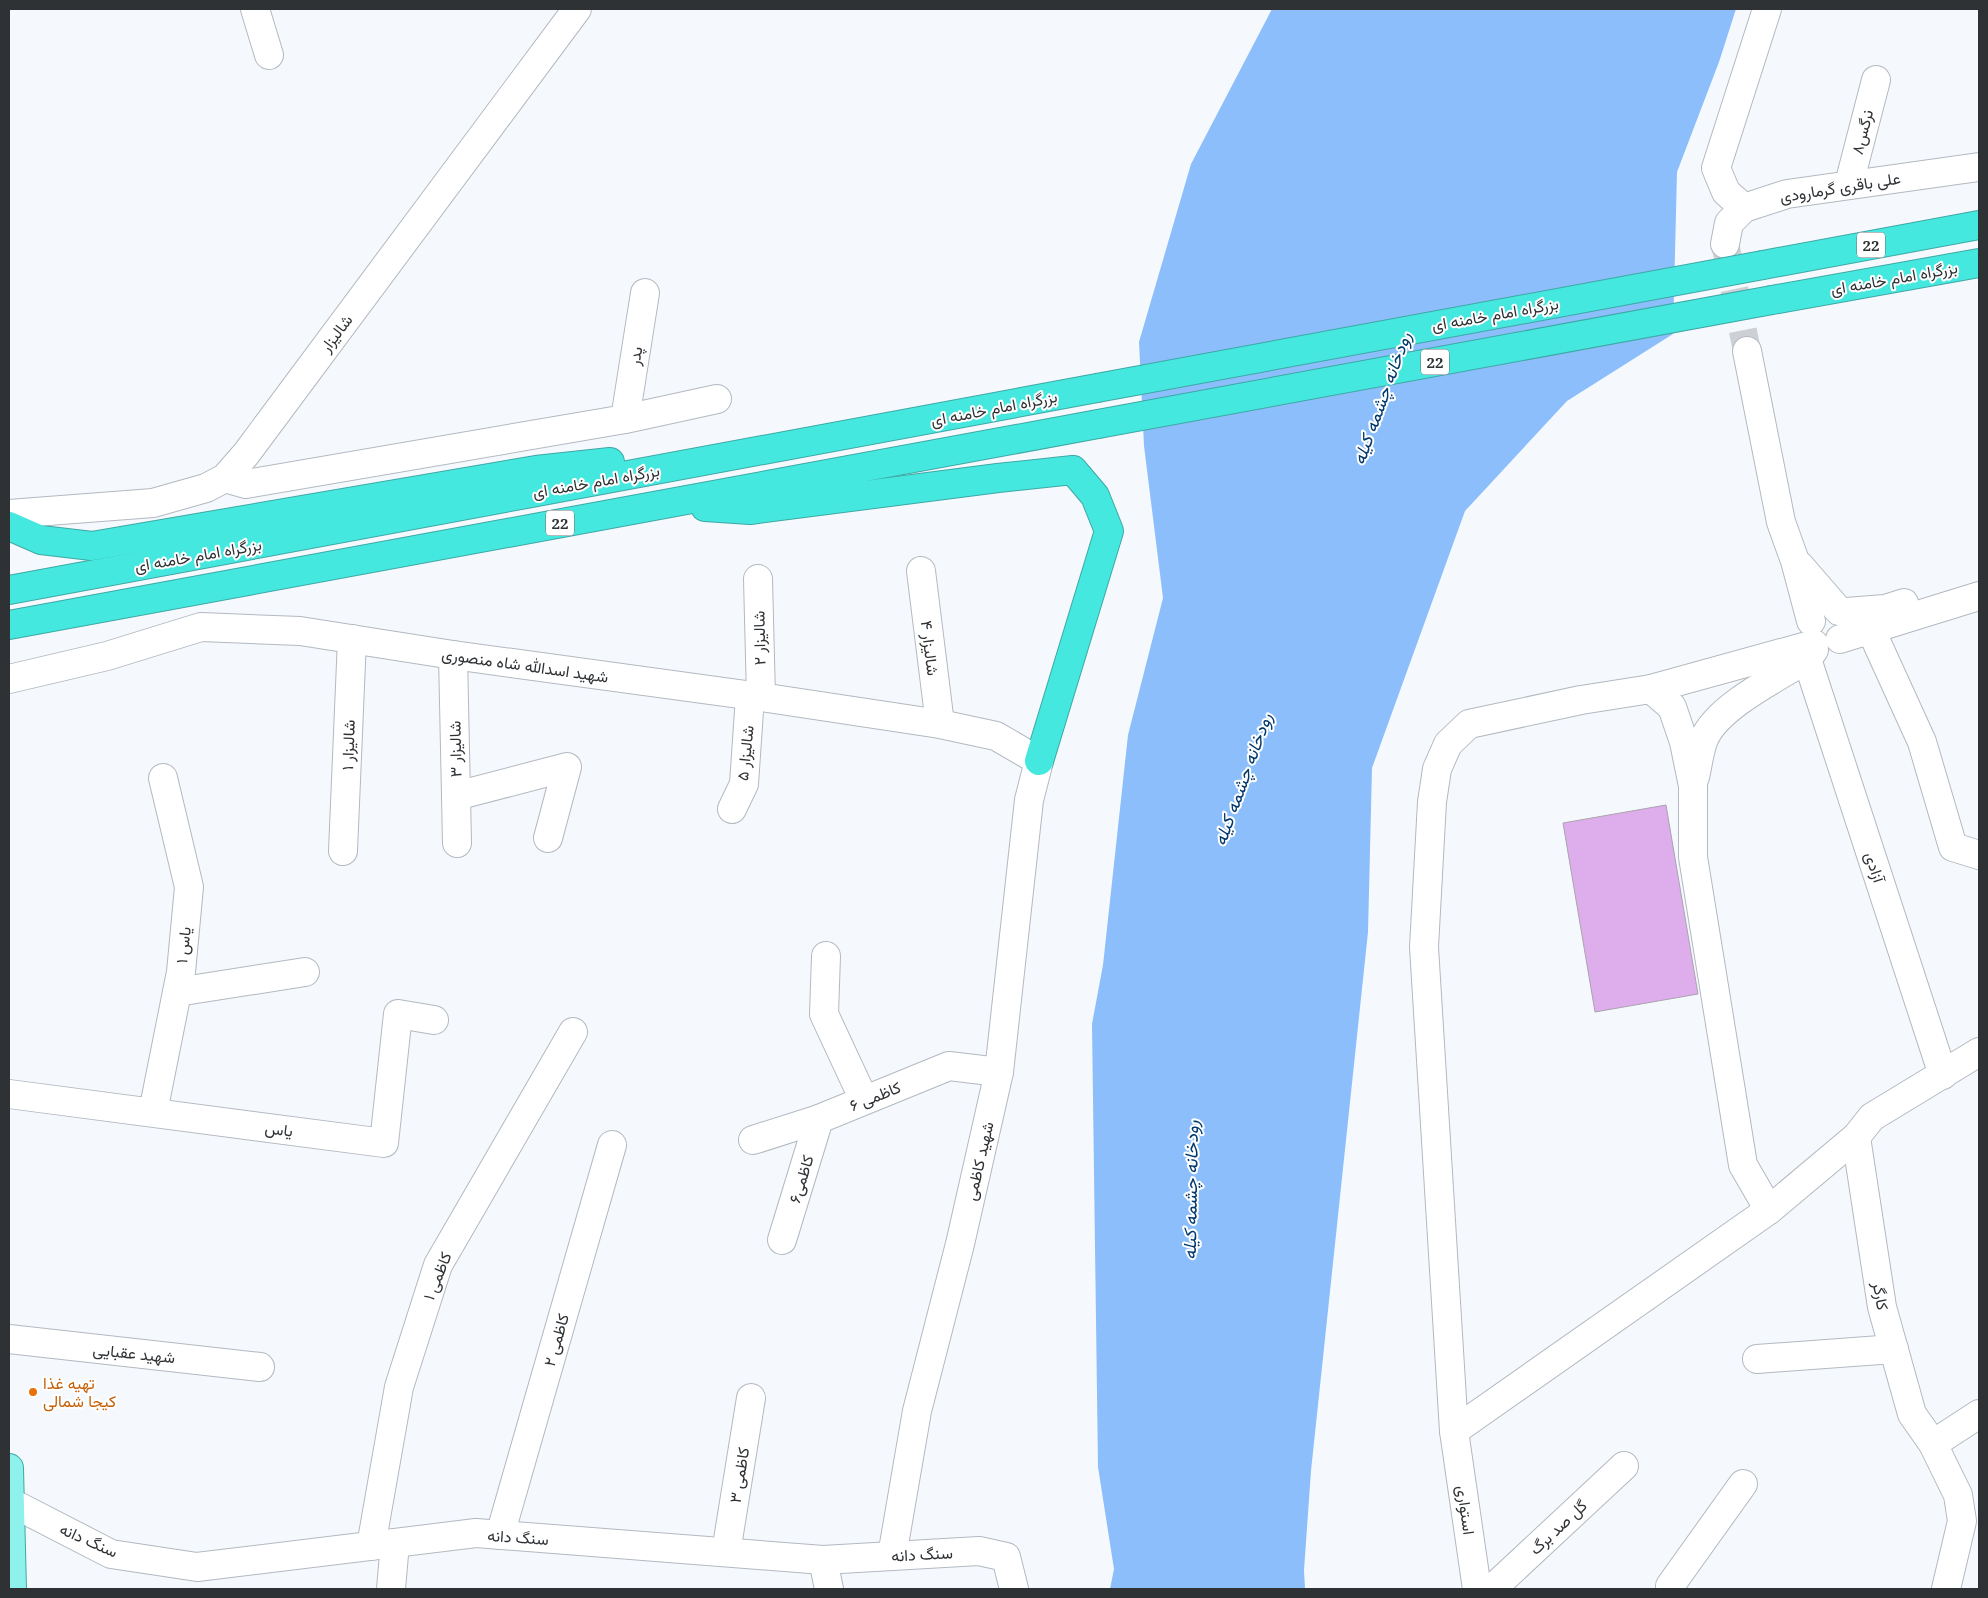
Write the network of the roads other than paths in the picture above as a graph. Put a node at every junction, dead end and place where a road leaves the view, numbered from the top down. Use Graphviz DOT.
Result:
graph roads {
  1 [pos="255,9"];
  2 [pos="577,9"];
  3 [pos="1767,9"];
  4 [pos="269,55"];
  5 [pos="1876,80"];
  6 [pos="1979,167"];
  7 [pos="1849,184"];
  8 [pos="1744,208"];
  9 [pos="1979,225"];
  10 [pos="1725,244"];
  11 [pos="1979,263"];
  12 [pos="645,293"];
  13 [pos="1747,351"];
  14 [pos="717,399"];
  15 [pos="626,419"];
  16 [pos="828,439"];
  17 [pos="225,478"];
  18 [pos="666,504"];
  19 [pos="9,514"];
  20 [pos="9,526"];
  21 [pos="1796,561"];
  22 [pos="921,571"];
  23 [pos="758,579"];
  24 [pos="1979,580"];
  25 [pos="18,588"];
  26 [pos="1979,596"];
  27 [pos="1842,612"];
  28 [pos="16,623"];
  29 [pos="1871,630"];
  30 [pos="352,639"];
  31 [pos="1816,639"];
  32 [pos="453,655"];
  33 [pos="9,679"];
  34 [pos="1651,689"];
  35 [pos="755,697"];
  36 [pos="1580,700"];
  37 [pos="940,724"];
  38 [pos="1039,761"];
  39 [pos="163,778"];
  40 [pos="1693,786"];
  41 [pos="456,796"];
  42 [pos="732,809"];
  43 [pos="548,838"];
  44 [pos="457,843"];
  45 [pos="343,851"];
  46 [pos="1979,855"];
  47 [pos="826,956"];
  48 [pos="304,972"];
  49 [pos="177,992"];
  50 [pos="434,1020"];
  51 [pos="573,1032"];
  52 [pos="1979,1052"];
  53 [pos="999,1072"];
  54 [pos="1943,1075"];
  55 [pos="9,1094"];
  56 [pos="864,1100"];
  57 [pos="153,1112"];
  58 [pos="819,1119"];
  59 [pos="1856,1137"];
  60 [pos="753,1140"];
  61 [pos="612,1145"];
  62 [pos="1769,1210"];
  63 [pos="782,1240"];
  64 [pos="9,1339"];
  65 [pos="1894,1349"];
  66 [pos="1757,1360"];
  67 [pos="260,1368"];
  68 [pos="751,1398"];
  69 [pos="1979,1414"];
  70 [pos="1454,1431"];
  71 [pos="1933,1444"];
  72 [pos="1624,1466"];
  73 [pos="9,1468"];
  74 [pos="1743,1484"];
  75 [pos="9,1502"];
  76 [pos="500,1535"];
  77 [pos="383,1544"];
  78 [pos="726,1552"];
  79 [pos="892,1556"];
  80 [pos="823,1560"];
  81 [pos="1672,1588"];
  82 [pos="1953,1588"];
  83 [pos="12,1589"];
  84 [pos="392,1589"];
  85 [pos="828,1589"];
  86 [pos="1014,1589"];
  87 [pos="1478,1589"];
  88 [pos="1492,1589"];
  1 -- 4 [label="street"];
  2 -- 17 [label="street, شالیزار"];
  3 -- 8 [label="street"];
  5 -- 7 [label="street, نرگس۸"];
  6 -- 7 [label="street, علی باقری گرمارودی"];
  7 -- 8 [label="street, علی باقری گرمارودی"];
  8 -- 10 [label="street"];
  9 -- 16 [label="highway, بزرگراه امام خامنه ای / 22, bridge"];
  11 -- 18 [label="highway, بزرگراه امام خامنه ای / 22, bridge"];
  12 -- 15 [label="street, پدر"];
  13 -- 21 [label="street"];
  14 -- 15 [label="street"];
  15 -- 17 [label="street"];
  16 -- 20 [label="highway"];
  16 -- 25 [label="highway, بزرگراه امام خامنه ای / 22"];
  17 -- 19 [label="street, شالیزار"];
  18 -- 28 [label="highway, بزرگراه امام خامنه ای / 22"];
  18 -- 38 [label="highway"];
  21 -- 27 [label="street"];
  21 -- 31 [label="street"];
  22 -- 37 [label="street, شالیزار ۴"];
  23 -- 35 [label="street, شالیزار ۲"];
  24 -- 27 [label="street"];
  26 -- 29 [label="street"];
  27 -- 31 [label="street"];
  29 -- 31 [label="street"];
  29 -- 46 [label="street"];
  30 -- 32 [label="street, شهید اسدالله شاه منصوری"];
  30 -- 33 [label="street, شهید اسدالله شاه منصوری"];
  30 -- 45 [label="street, شالیزار ۱"];
  31 -- 34 [label="street"];
  31 -- 36 [label="street"];
  31 -- 40 [label="street"];
  31 -- 54 [label="street, آزادی"];
  32 -- 35 [label="street, شهید اسدالله شاه منصوری"];
  32 -- 41 [label="street, شالیزار ۳"];
  34 -- 36 [label="street"];
  34 -- 40 [label="street"];
  35 -- 37 [label="street, شهید اسدالله شاه منصوری"];
  35 -- 42 [label="street, شالیزار ۵"];
  36 -- 70 [label="street, استواری"];
  37 -- 38 [label="street, شهید اسدالله شاه منصوری"];
  38 -- 53 [label="street, شهید کاظمی"];
  39 -- 49 [label="street, یاس ۱"];
  40 -- 62 [label="street"];
  41 -- 43 [label="street"];
  41 -- 44 [label="street, شالیزار ۳"];
  47 -- 56 [label="street"];
  48 -- 49 [label="street"];
  49 -- 57 [label="street, یاس ۱"];
  50 -- 57 [label="street, یاس"];
  51 -- 77 [label="street, کاظمی ۱"];
  52 -- 54 [label="street"];
  53 -- 56 [label="street, کاظمی ۶"];
  53 -- 79 [label="street, شهید کاظمی"];
  54 -- 59 [label="street"];
  55 -- 57 [label="street, یاس"];
  56 -- 58 [label="street, کاظمی ۶"];
  58 -- 60 [label="street, کاظمی ۶"];
  58 -- 63 [label="street, کاظمی۶"];
  59 -- 62 [label="street"];
  59 -- 65 [label="street, کارگر"];
  61 -- 76 [label="street, کاظمی ۲"];
  62 -- 70 [label="street"];
  64 -- 67 [label="street, شهید عقبایی"];
  65 -- 66 [label="street"];
  65 -- 71 [label="street, کارگر"];
  68 -- 78 [label="street, کاظمی ۳"];
  69 -- 71 [label="street"];
  70 -- 87 [label="street, استواری"];
  71 -- 82 [label="street, کارگر"];
  72 -- 88 [label="street, گل صد برگ"];
  73 -- 75 [label="main road"];
  74 -- 81 [label="street"];
  75 -- 77 [label="street, سنگ دانه"];
  75 -- 83 [label="main road"];
  76 -- 77 [label="street, سنگ دانه"];
  76 -- 78 [label="street, سنگ دانه"];
  77 -- 84 [label="street, کاظمی ۱"];
  78 -- 80 [label="street, سنگ دانه"];
  79 -- 80 [label="street, سنگ دانه"];
  79 -- 86 [label="street, سنگ دانه"];
  80 -- 85 [label="street"];
}
